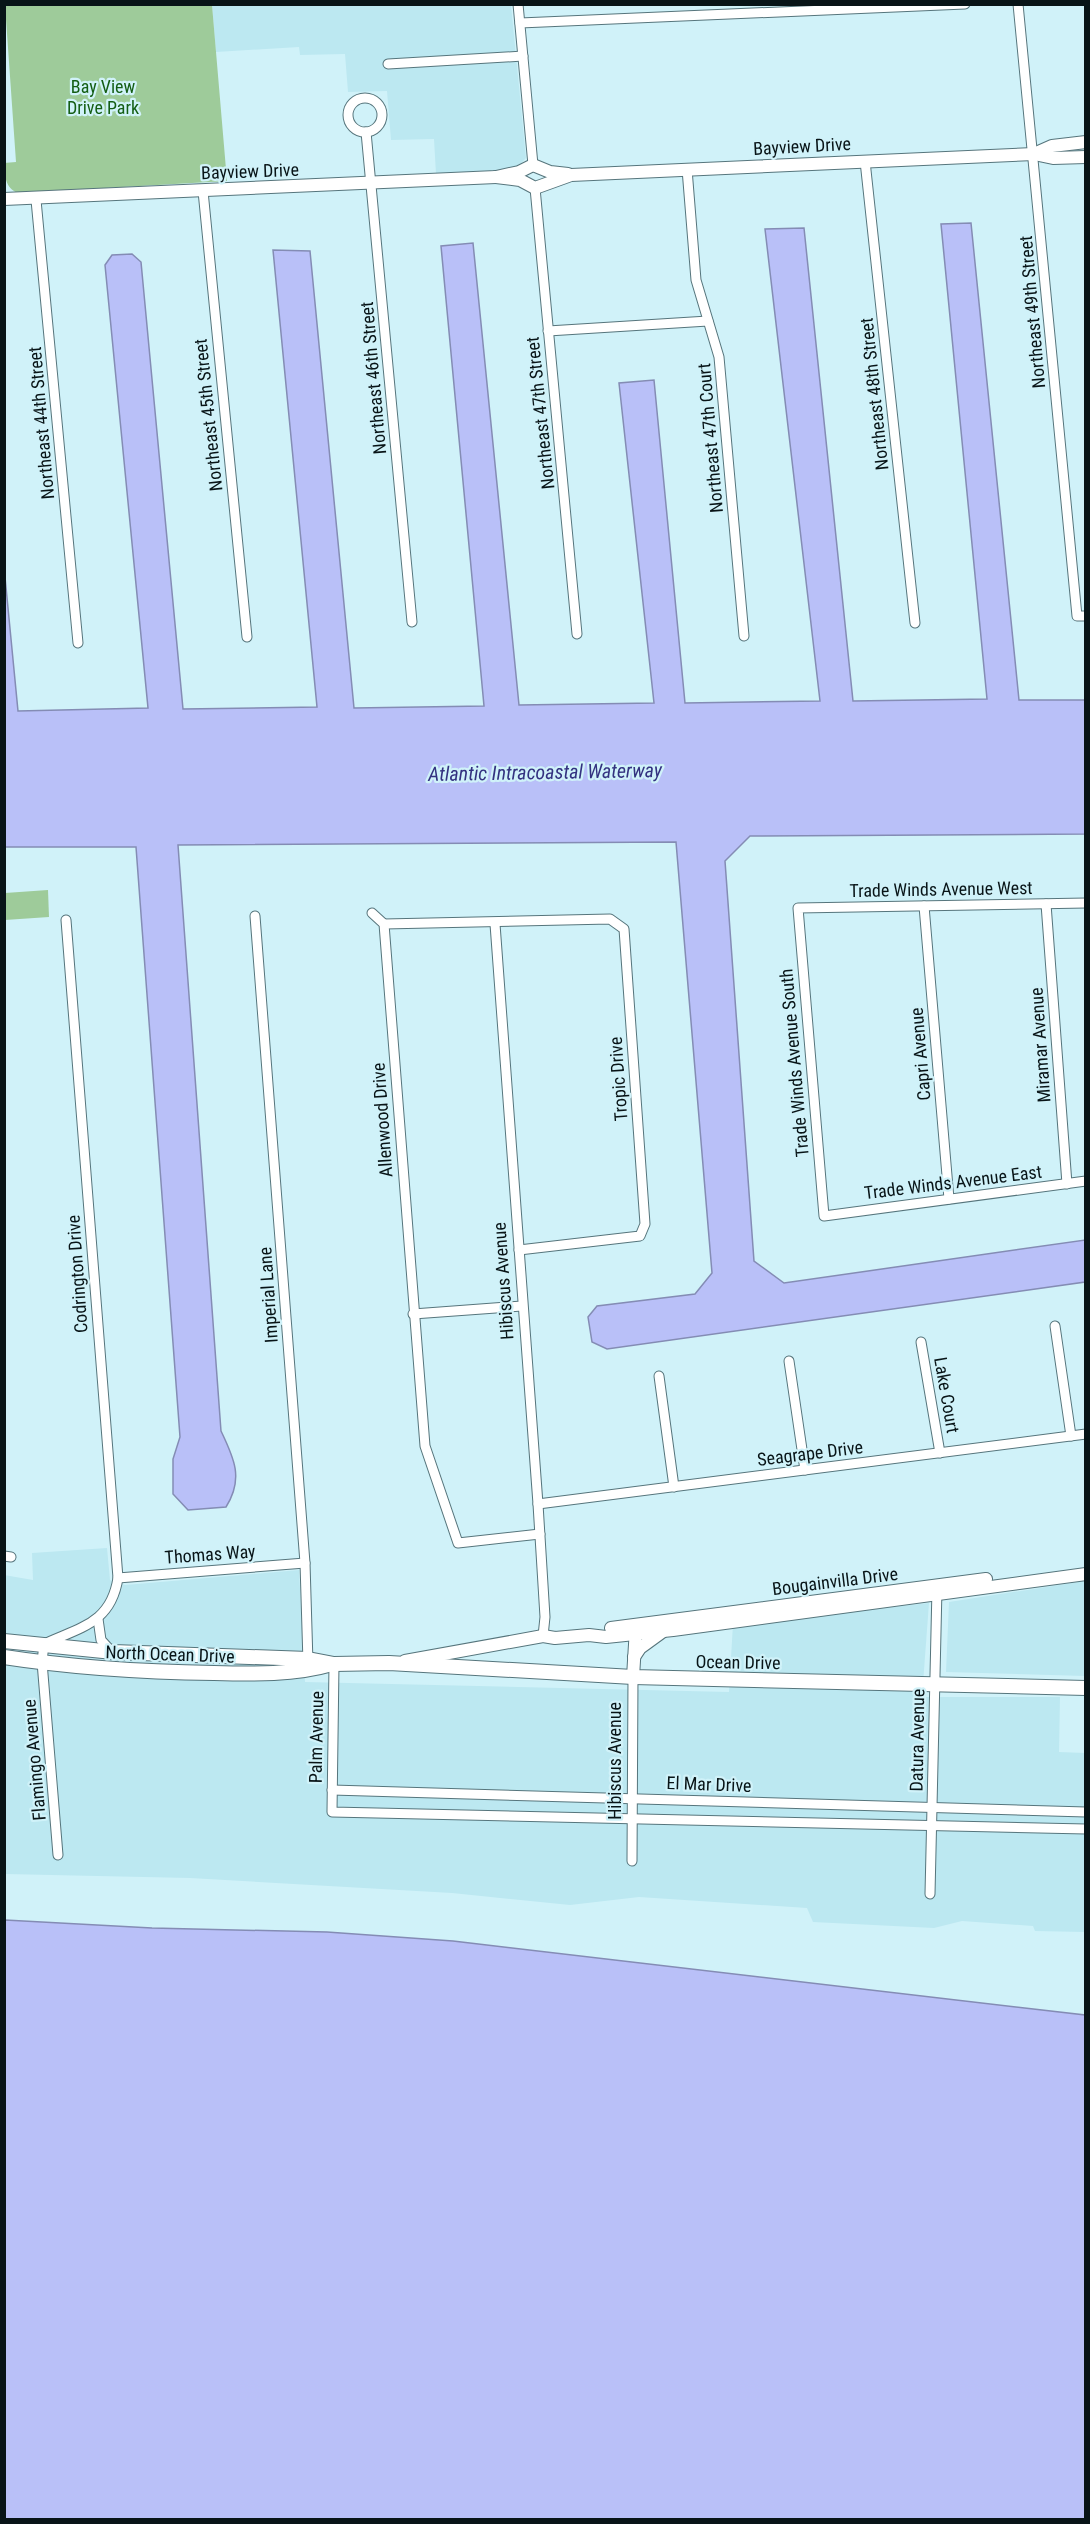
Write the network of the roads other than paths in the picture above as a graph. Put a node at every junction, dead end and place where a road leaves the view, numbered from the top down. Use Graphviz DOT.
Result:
graph roads {
  1 [pos="518,4"];
  2 [pos="964,4"];
  3 [pos="1018,4"];
  4 [pos="520,23"];
  5 [pos="523,56"];
  6 [pos="388,64"];
  7 [pos="366,132"];
  8 [pos="1086,142"];
  9 [pos="1034,154"];
  10 [pos="1086,157"];
  11 [pos="865,161"];
  12 [pos="534,168"];
  13 [pos="687,169"];
  14 [pos="571,175"];
  15 [pos="496,177"];
  16 [pos="371,183"];
  17 [pos="535,185"];
  18 [pos="202,191"];
  19 [pos="4,199"];
  20 [pos="36,200"];
  21 [pos="708,321"];
  22 [pos="548,331"];
  23 [pos="1081,616"];
  24 [pos="412,622"];
  25 [pos="915,623"];
  26 [pos="577,634"];
  27 [pos="744,636"];
  28 [pos="247,637"];
  29 [pos="78,644"];
  30 [pos="1086,903"];
  31 [pos="1046,904"];
  32 [pos="924,906"];
  33 [pos="798,909"];
  34 [pos="372,913"];
  35 [pos="255,916"];
  36 [pos="66,920"];
  37 [pos="384,924"];
  38 [pos="495,924"];
  39 [pos="1086,1181"];
  40 [pos="1067,1184"];
  41 [pos="949,1199"];
  42 [pos="824,1216"];
  43 [pos="519,1250"];
  44 [pos="522,1306"];
  45 [pos="413,1314"];
  46 [pos="1055,1326"];
  47 [pos="921,1342"];
  48 [pos="789,1361"];
  49 [pos="658,1376"];
  50 [pos="1086,1434"];
  51 [pos="1071,1436"];
  52 [pos="940,1453"];
  53 [pos="805,1470"];
  54 [pos="674,1487"];
  55 [pos="538,1504"];
  56 [pos="540,1534"];
  57 [pos="305,1563"];
  58 [pos="1086,1567"];
  59 [pos="1086,1574"];
  60 [pos="118,1578"];
  61 [pos="937,1590"];
  62 [pos="98,1619"];
  63 [pos="636,1629"];
  64 [pos="664,1631"];
  65 [pos="543,1636"];
  66 [pos="4,1641"];
  67 [pos="44,1644"];
  68 [pos="113,1652"];
  69 [pos="4,1657"];
  70 [pos="634,1657"];
  71 [pos="42,1662"];
  72 [pos="389,1663"];
  73 [pos="334,1664"];
  74 [pos="308,1665"];
  75 [pos="633,1677"];
  76 [pos="935,1685"];
  77 [pos="1086,1688"];
  78 [pos="332,1790"];
  79 [pos="632,1798"];
  80 [pos="932,1806"];
  81 [pos="332,1812"];
  82 [pos="1086,1812"];
  83 [pos="632,1820"];
  84 [pos="932,1827"];
  85 [pos="1086,1829"];
  86 [pos="58,1855"];
  87 [pos="632,1861"];
  88 [pos="930,1894"];
  1 -- 4 [label="street"];
  2 -- 4 [label="street"];
  3 -- 9 [label="street, Northeast 49th Street"];
  4 -- 5 [label="street"];
  5 -- 6 [label="street"];
  5 -- 12 [label="street"];
  7 -- 16 [label="street, Northeast 46th Street"];
  8 -- 9 [label="street, Bayview Drive"];
  9 -- 10 [label="street, Bayview Drive"];
  9 -- 11 [label="street, Bayview Drive"];
  9 -- 23 [label="street, Northeast 49th Street"];
  11 -- 13 [label="street, Bayview Drive"];
  11 -- 25 [label="street, Northeast 48th Street"];
  12 -- 14 [label="street, Bayview Drive"];
  12 -- 15 [label="street, Bayview Drive"];
  12 -- 17 [label="street"];
  12 -- 17 [label="street"];
  13 -- 14 [label="street, Bayview Drive"];
  13 -- 21 [label="street, Northeast 47th Court"];
  14 -- 17 [label="street, Bayview Drive"];
  15 -- 16 [label="street, Bayview Drive"];
  15 -- 17 [label="street, Bayview Drive"];
  16 -- 18 [label="street, Bayview Drive"];
  16 -- 24 [label="street, Northeast 46th Street"];
  17 -- 22 [label="street, Northeast 47th Street"];
  18 -- 20 [label="street, Bayview Drive"];
  18 -- 28 [label="street, Northeast 45th Street"];
  19 -- 20 [label="street, Bayview Drive"];
  20 -- 29 [label="street, Northeast 44th Street"];
  21 -- 22 [label="street"];
  21 -- 27 [label="street, Northeast 47th Court"];
  22 -- 26 [label="street, Northeast 47th Street"];
  30 -- 31 [label="street, Trade Winds Avenue West"];
  31 -- 32 [label="street, Trade Winds Avenue West"];
  31 -- 40 [label="street, Miramar Avenue"];
  32 -- 33 [label="street, Trade Winds Avenue West"];
  32 -- 41 [label="street, Capri Avenue"];
  33 -- 42 [label="street, Trade Winds Avenue South"];
  34 -- 37 [label="street"];
  35 -- 57 [label="street, Imperial Lane"];
  36 -- 60 [label="street, Codrington Drive"];
  37 -- 38 [label="street"];
  37 -- 45 [label="street, Allenwood Drive"];
  38 -- 43 [label="street, Hibiscus Avenue"];
  38 -- 43 [label="street, Tropic Drive"];
  39 -- 40 [label="street, Trade Winds Avenue East"];
  40 -- 41 [label="street, Trade Winds Avenue East"];
  41 -- 42 [label="street, Trade Winds Avenue East"];
  43 -- 44 [label="street, Hibiscus Avenue"];
  44 -- 45 [label="street"];
  44 -- 55 [label="street, Hibiscus Avenue"];
  45 -- 56 [label="street, Allenwood Drive"];
  46 -- 51 [label="street"];
  47 -- 52 [label="street, Lake Court"];
  48 -- 53 [label="street"];
  49 -- 54 [label="street"];
  50 -- 51 [label="street, Seagrape Drive"];
  51 -- 52 [label="street, Seagrape Drive"];
  52 -- 53 [label="street, Seagrape Drive"];
  53 -- 54 [label="street, Seagrape Drive"];
  54 -- 55 [label="street, Seagrape Drive"];
  55 -- 56 [label="street, Hibiscus Avenue"];
  56 -- 65 [label="street, Hibiscus Avenue"];
  57 -- 60 [label="street, Thomas Way"];
  57 -- 74 [label="street, Imperial Lane"];
  58 -- 61 [label="street, Bougainvilla Drive"];
  59 -- 61 [label="street, Bougainvilla Drive"];
  60 -- 62 [label="street, Codrington Drive"];
  61 -- 63 [label="street, Bougainvilla Drive"];
  61 -- 64 [label="street, Bougainvilla Drive"];
  61 -- 76 [label="street, Datura Avenue"];
  62 -- 67 [label="street"];
  62 -- 68 [label="street"];
  63 -- 64 [label="street, Bougainvilla Drive"];
  63 -- 65 [label="street, Bougainvilla Drive"];
  63 -- 70 [label="street, Hibiscus Avenue"];
  64 -- 70 [label="street"];
  65 -- 72 [label="street, Bougainvilla Drive"];
  66 -- 67 [label="main road, North Ocean Drive"];
  67 -- 68 [label="main road, North Ocean Drive"];
  67 -- 71 [label="street"];
  68 -- 74 [label="main road, North Ocean Drive"];
  69 -- 71 [label="main road, North Ocean Drive"];
  70 -- 75 [label="street, Hibiscus Avenue"];
  71 -- 74 [label="main road, North Ocean Drive"];
  71 -- 86 [label="street, Flamingo Avenue"];
  72 -- 73 [label="main road, North Ocean Drive"];
  72 -- 75 [label="main road, Ocean Drive"];
  73 -- 74 [label="main road, North Ocean Drive"];
  73 -- 78 [label="street, Palm Avenue"];
  75 -- 76 [label="main road, Ocean Drive"];
  75 -- 79 [label="street, Hibiscus Avenue"];
  76 -- 77 [label="main road, Ocean Drive"];
  76 -- 80 [label="street, Datura Avenue"];
  78 -- 79 [label="street, El Mar Drive"];
  78 -- 81 [label="street, Palm Avenue"];
  79 -- 80 [label="street, El Mar Drive"];
  79 -- 83 [label="street, Hibiscus Avenue"];
  80 -- 82 [label="street, El Mar Drive"];
  80 -- 84 [label="street, Datura Avenue"];
  81 -- 83 [label="street, El Mar Drive"];
  83 -- 84 [label="street, El Mar Drive"];
  83 -- 87 [label="street, Hibiscus Avenue"];
  84 -- 85 [label="street, El Mar Drive"];
  84 -- 88 [label="street, Datura Avenue"];
}
